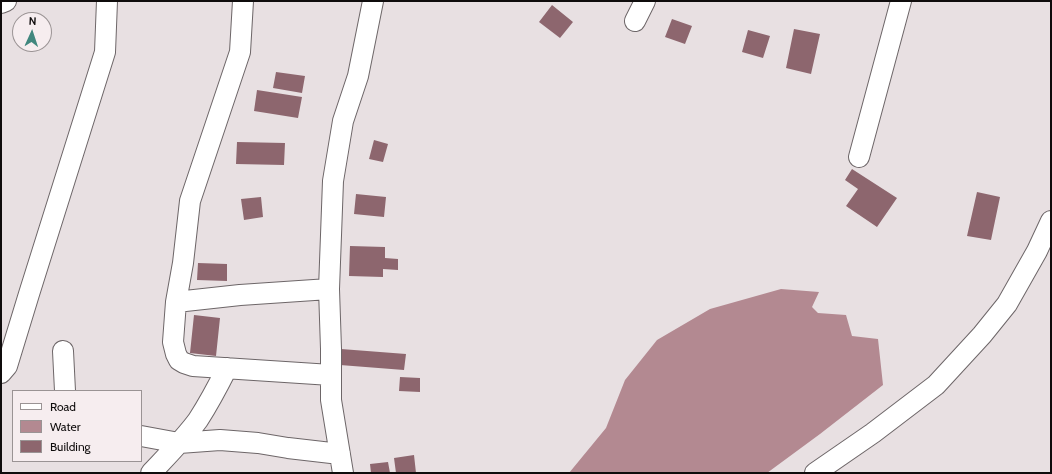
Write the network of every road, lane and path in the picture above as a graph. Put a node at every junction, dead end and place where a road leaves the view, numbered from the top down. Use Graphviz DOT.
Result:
graph roads {
  1 [pos="6,1"];
  2 [pos="107,1"];
  3 [pos="242,1"];
  4 [pos="373,1"];
  5 [pos="645,1"];
  6 [pos="901,1"];
  7 [pos="1,3"];
  8 [pos="635,21"];
  9 [pos="859,157"];
  10 [pos="1051,221"];
  11 [pos="330,289"];
  12 [pos="176,302"];
  13 [pos="63,351"];
  14 [pos="227,368"];
  15 [pos="1,373"];
  16 [pos="331,375"];
  17 [pos="65,390"];
  18 [pos="142,436"];
  19 [pos="179,443"];
  20 [pos="340,454"];
  21 [pos="151,473"];
  22 [pos="343,473"];
  23 [pos="815,473"];
  1 -- 7 [label="street"];
  2 -- 15 [label="street"];
  3 -- 12 [label="street"];
  4 -- 11 [label="street"];
  5 -- 8 [label="street"];
  6 -- 9 [label="street"];
  10 -- 23 [label="street"];
  11 -- 12 [label="street"];
  11 -- 16 [label="street"];
  12 -- 14 [label="street"];
  13 -- 17 [label="street"];
  14 -- 16 [label="street"];
  14 -- 19 [label="street"];
  16 -- 20 [label="street"];
  18 -- 19 [label="street"];
  19 -- 20 [label="street"];
  19 -- 21 [label="street"];
  20 -- 22 [label="street"];
}
